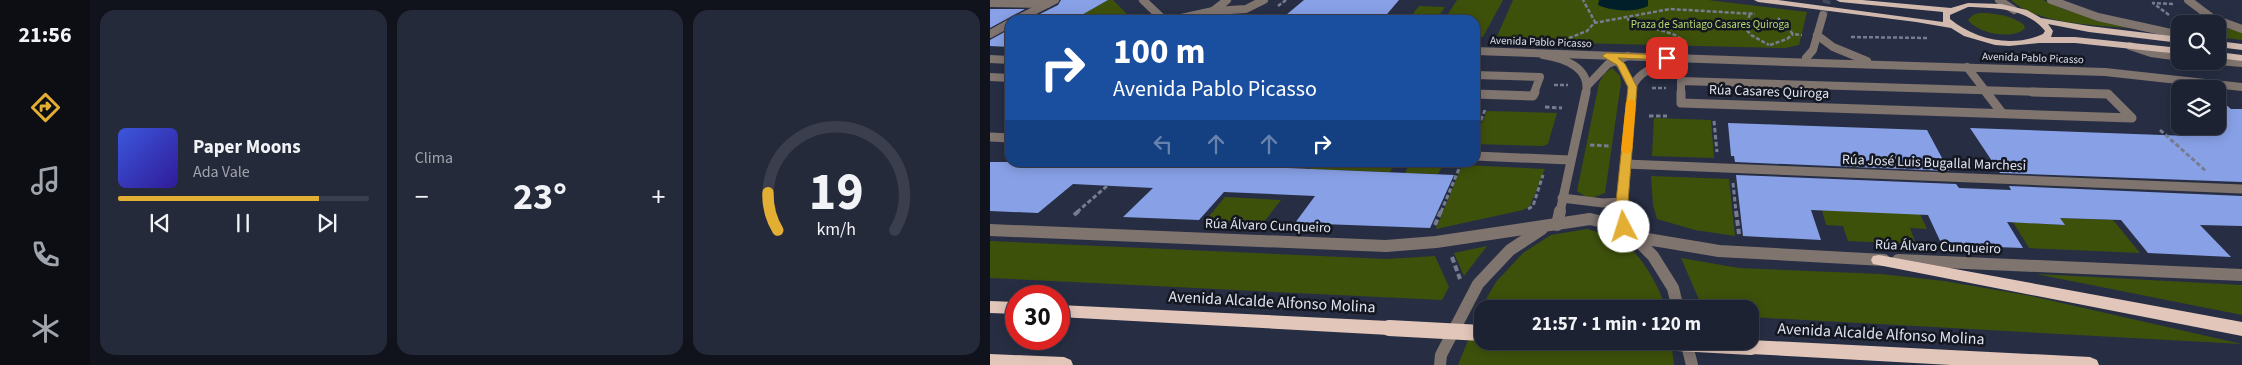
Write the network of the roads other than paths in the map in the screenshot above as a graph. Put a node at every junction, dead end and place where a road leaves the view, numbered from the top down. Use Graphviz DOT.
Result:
graph roads {
  1 [pos="1055,0"];
  2 [pos="1143,0"];
  3 [pos="1227,0"];
  4 [pos="1264,0"];
  5 [pos="1758,0"];
  6 [pos="1840,0"];
  7 [pos="1844,0"];
  8 [pos="1858,0"];
  9 [pos="1999,0"];
  10 [pos="2051,0"];
  11 [pos="2188,0"];
  12 [pos="990,2"];
  13 [pos="1972,3"];
  14 [pos="1047,4"];
  15 [pos="1213,10"];
  16 [pos="1951,10"];
  17 [pos="2015,10"];
  18 [pos="1026,15"];
  19 [pos="1159,15"];
  20 [pos="1192,15"];
  21 [pos="1823,15"];
  22 [pos="2038,20"];
  23 [pos="1005,26"];
  24 [pos="1953,26"];
  25 [pos="2242,29"];
  26 [pos="2171,33"];
  27 [pos="990,34"];
  28 [pos="1818,35"];
  29 [pos="2171,39"];
  30 [pos="2040,40"];
  31 [pos="2126,45"];
  32 [pos="2226,45"];
  33 [pos="2239,47"];
  34 [pos="2171,50"];
  35 [pos="1480,51"];
  36 [pos="1525,53"];
  37 [pos="1606,56"];
  38 [pos="1628,56"];
  39 [pos="2171,56"];
  40 [pos="2226,56"];
  41 [pos="1806,58"];
  42 [pos="2242,58"];
  43 [pos="990,59"];
  44 [pos="1705,59"];
  45 [pos="1005,60"];
  46 [pos="1616,60"];
  47 [pos="1786,62"];
  48 [pos="2226,62"];
  49 [pos="1823,63"];
  50 [pos="2242,63"];
  51 [pos="1886,65"];
  52 [pos="1967,67"];
  53 [pos="1480,74"];
  54 [pos="990,77"];
  55 [pos="1005,78"];
  56 [pos="2170,79"];
  57 [pos="1588,86"];
  58 [pos="1632,87"];
  59 [pos="2242,87"];
  60 [pos="1985,91"];
  61 [pos="2242,92"];
  62 [pos="1480,94"];
  63 [pos="2002,113"];
  64 [pos="990,137"];
  65 [pos="1005,138"];
  66 [pos="1480,156"];
  67 [pos="1570,160"];
  68 [pos="1625,164"];
  69 [pos="2242,189"];
  70 [pos="1562,198"];
  71 [pos="1622,202"];
  72 [pos="1557,225"];
  73 [pos="1545,227"];
  74 [pos="1624,227"];
  75 [pos="990,230"];
  76 [pos="1634,236"];
  77 [pos="1879,260"];
  78 [pos="2242,275"];
  79 [pos="1676,300"];
  80 [pos="990,307"];
  81 [pos="1005,308"];
  82 [pos="1070,312"];
  83 [pos="2242,329"];
  84 [pos="1474,333"];
  85 [pos="1759,347"];
  86 [pos="1688,350"];
  87 [pos="990,361"];
  88 [pos="1064,365"];
  89 [pos="1440,365"];
  90 [pos="1692,365"];
  91 [pos="2090,365"];
  1 -- 14 [label="street"];
  2 -- 19 [label="street"];
  3 -- 15 [label="street"];
  4 -- 15 [label="street"];
  5 -- 24 [label="main road"];
  6 -- 7 [label="main road"];
  7 -- 8 [label="street"];
  7 -- 16 [label="main road"];
  9 -- 17 [label="street"];
  10 -- 26 [label="street"];
  11 -- 25 [label="street"];
  12 -- 14 [label="street"];
  13 -- 16 [label="main road"];
  13 -- 17 [label="main road"];
  14 -- 18 [label="street"];
  15 -- 20 [label="street"];
  16 -- 24 [label="main road"];
  17 -- 22 [label="main road"];
  21 -- 28 [label="street"];
  22 -- 29 [label="main road"];
  22 -- 30 [label="main road"];
  23 -- 27 [label="street"];
  24 -- 30 [label="main road"];
  28 -- 41 [label="street"];
  28 -- 51 [label="street"];
  30 -- 31 [label="main road"];
  31 -- 34 [label="main road"];
  31 -- 39 [label="street"];
  32 -- 33 [label="main road"];
  35 -- 36 [label="street, Avenida Pablo Picasso"];
  36 -- 37 [label="street, Avenida Pablo Picasso"];
  36 -- 57 [label="street"];
  37 -- 38 [label="street, Avenida Pablo Picasso"];
  37 -- 46 [label="street"];
  38 -- 44 [label="street, Avenida Pablo Picasso"];
  38 -- 46 [label="street"];
  40 -- 42 [label="main road"];
  41 -- 47 [label="street, Avenida Pablo Picasso"];
  41 -- 49 [label="street, Avenida Pablo Picasso"];
  43 -- 45 [label="street"];
  44 -- 47 [label="street, Avenida Pablo Picasso"];
  44 -- 58 [label="street"];
  46 -- 57 [label="street"];
  46 -- 58 [label="street"];
  47 -- 49 [label="street, Avenida Pablo Picasso"];
  48 -- 50 [label="street"];
  49 -- 51 [label="street, Avenida Pablo Picasso"];
  51 -- 52 [label="street, Avenida Pablo Picasso"];
  52 -- 56 [label="street, Avenida Pablo Picasso"];
  52 -- 60 [label="street"];
  53 -- 62 [label="street"];
  54 -- 55 [label="street"];
  56 -- 59 [label="street, Avenida Pablo Picasso"];
  56 -- 61 [label="street"];
  57 -- 67 [label="street"];
  58 -- 68 [label="street"];
  60 -- 63 [label="street"];
  60 -- 63 [label="street, Rúa Casares Quiroga"];
  60 -- 63 [label="street, Rúa Casares Quiroga"];
  64 -- 65 [label="street"];
  66 -- 67 [label="street"];
  67 -- 70 [label="street"];
  68 -- 69 [label="street, Rúa José Luis Bugallal Marchesi"];
  68 -- 71 [label="street"];
  70 -- 71 [label="street"];
  70 -- 72 [label="street"];
  71 -- 74 [label="street"];
  72 -- 73 [label="street, Rúa Álvaro Cunqueiro"];
  72 -- 74 [label="street, Rúa Álvaro Cunqueiro"];
  73 -- 75 [label="street, Rúa Álvaro Cunqueiro"];
  73 -- 89 [label="street"];
  74 -- 76 [label="street"];
  76 -- 77 [label="street, Rúa Álvaro Cunqueiro"];
  76 -- 79 [label="street"];
  77 -- 78 [label="street, Rúa Álvaro Cunqueiro"];
  77 -- 83 [label="highway"];
  80 -- 81 [label="highway"];
  82 -- 84 [label="highway, Avenida Alcalde Alfonso Molina, bridge"];
  85 -- 91 [label="highway, Avenida Alcalde Alfonso Molina, bridge"];
  86 -- 90 [label="street"];
  87 -- 88 [label="highway"];
}
